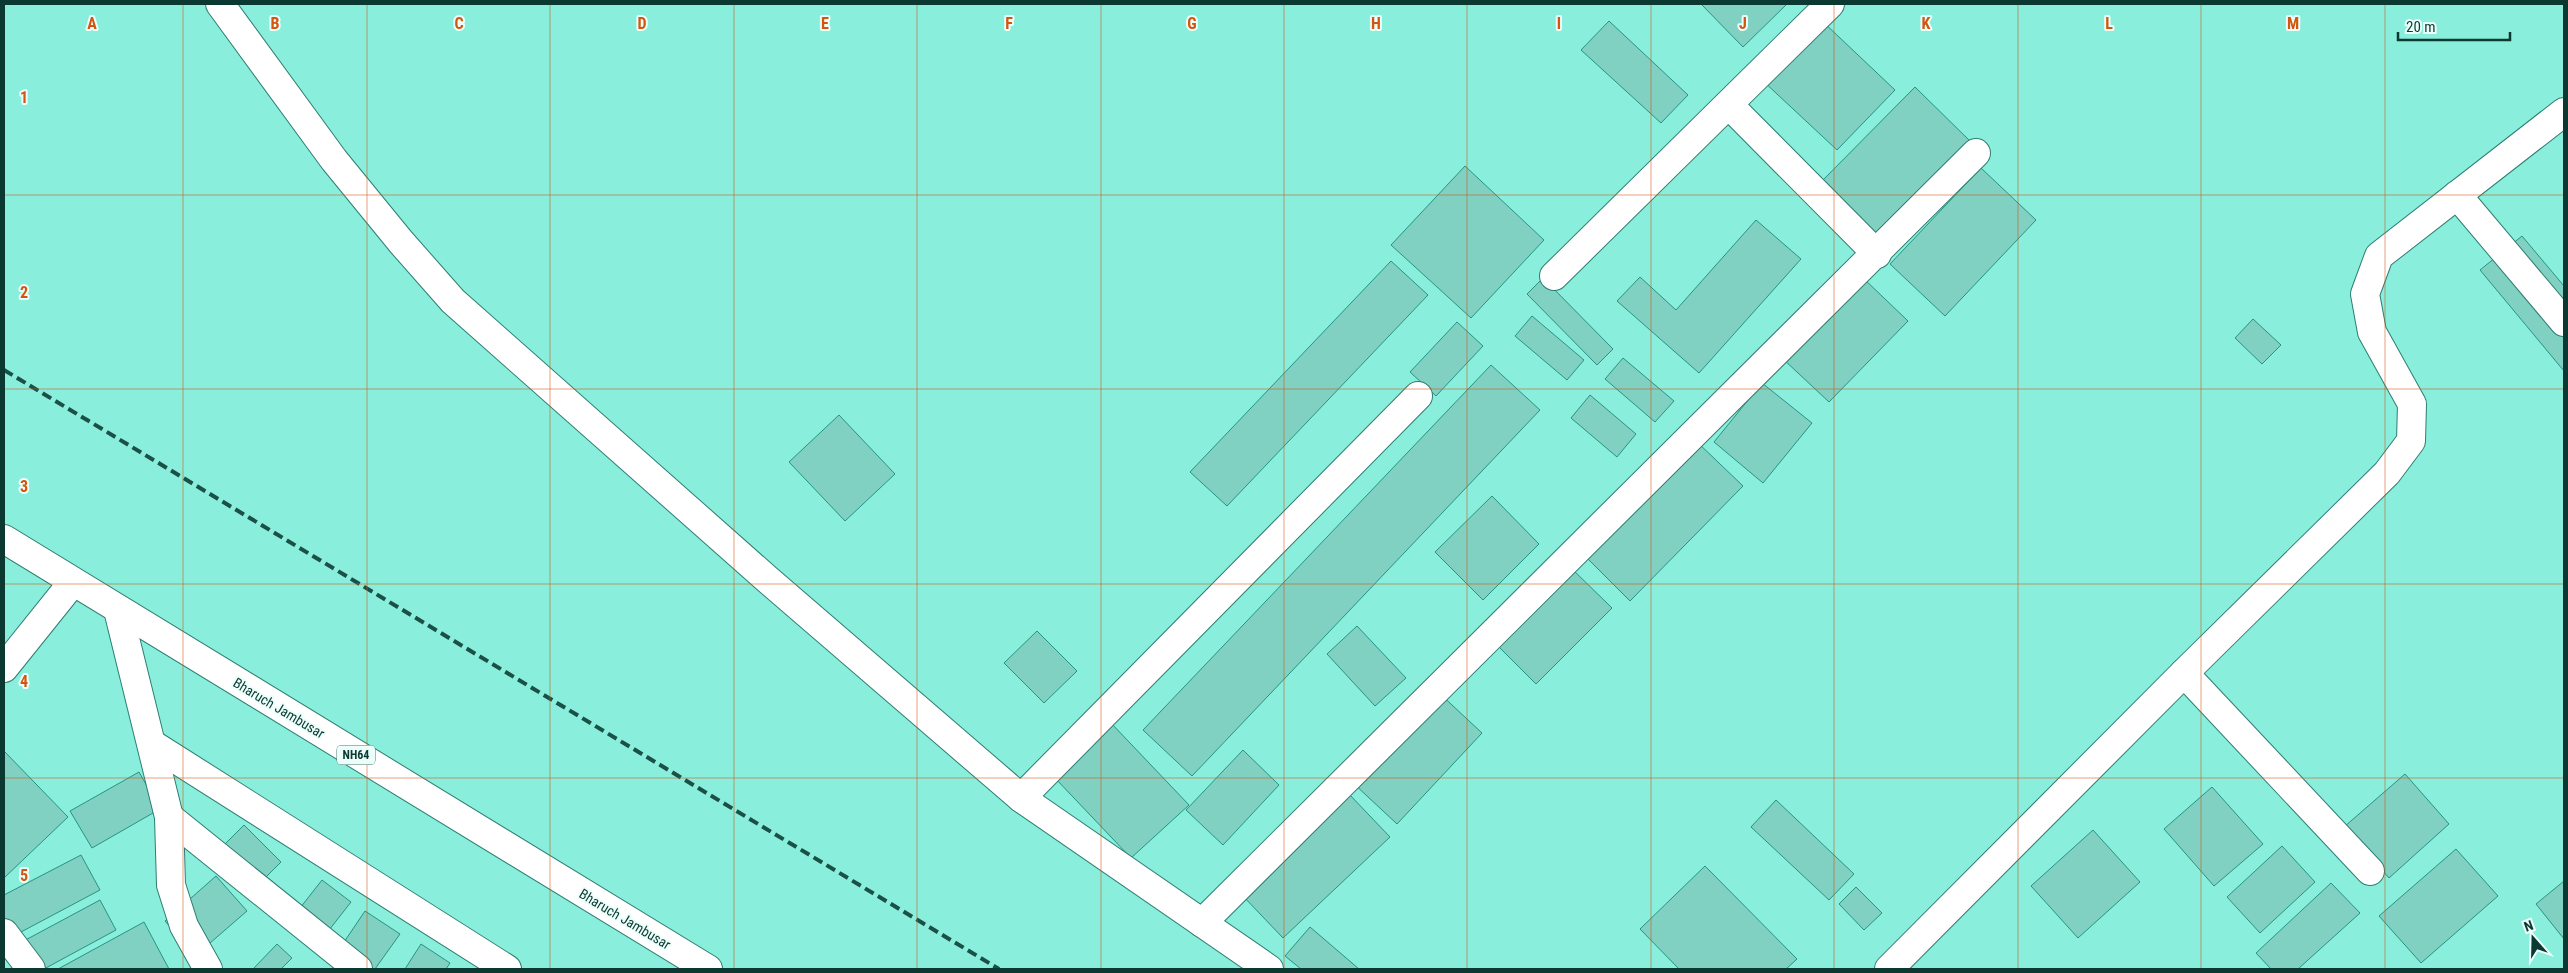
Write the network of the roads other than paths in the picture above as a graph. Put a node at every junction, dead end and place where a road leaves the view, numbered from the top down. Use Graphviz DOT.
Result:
graph roads {
  1 [pos="220,4"];
  2 [pos="1830,4"];
  3 [pos="1729,105"];
  4 [pos="2564,112"];
  5 [pos="1976,153"];
  6 [pos="2457,195"];
  7 [pos="1877,254"];
  8 [pos="1554,276"];
  9 [pos="2564,322"];
  10 [pos="1418,396"];
  11 [pos="4,540"];
  12 [pos="73,582"];
  13 [pos="118,610"];
  14 [pos="4,668"];
  15 [pos="2184,673"];
  16 [pos="152,744"];
  17 [pos="1021,798"];
  18 [pos="169,817"];
  19 [pos="2370,871"];
  20 [pos="1202,923"];
  21 [pos="4,933"];
  22 [pos="31,969"];
  23 [pos="208,969"];
  24 [pos="358,969"];
  25 [pos="507,969"];
  26 [pos="708,969"];
  27 [pos="1269,969"];
  28 [pos="1889,969"];
  1 -- 17 [label="main road"];
  2 -- 3 [label="main road"];
  3 -- 7 [label="main road"];
  3 -- 8 [label="main road"];
  4 -- 6 [label="main road"];
  5 -- 7 [label="main road"];
  6 -- 9 [label="main road"];
  6 -- 15 [label="main road"];
  7 -- 20 [label="main road"];
  10 -- 17 [label="main road"];
  11 -- 12 [label="main road, Bharuch Jambusar / NH64"];
  12 -- 13 [label="main road, Bharuch Jambusar / NH64"];
  12 -- 14 [label="main road"];
  13 -- 16 [label="main road"];
  13 -- 26 [label="main road, Bharuch Jambusar / NH64"];
  15 -- 19 [label="main road"];
  15 -- 28 [label="main road"];
  16 -- 18 [label="main road"];
  16 -- 25 [label="main road"];
  17 -- 20 [label="main road"];
  18 -- 23 [label="main road"];
  18 -- 24 [label="main road"];
  20 -- 27 [label="main road"];
  21 -- 22 [label="main road"];
}
